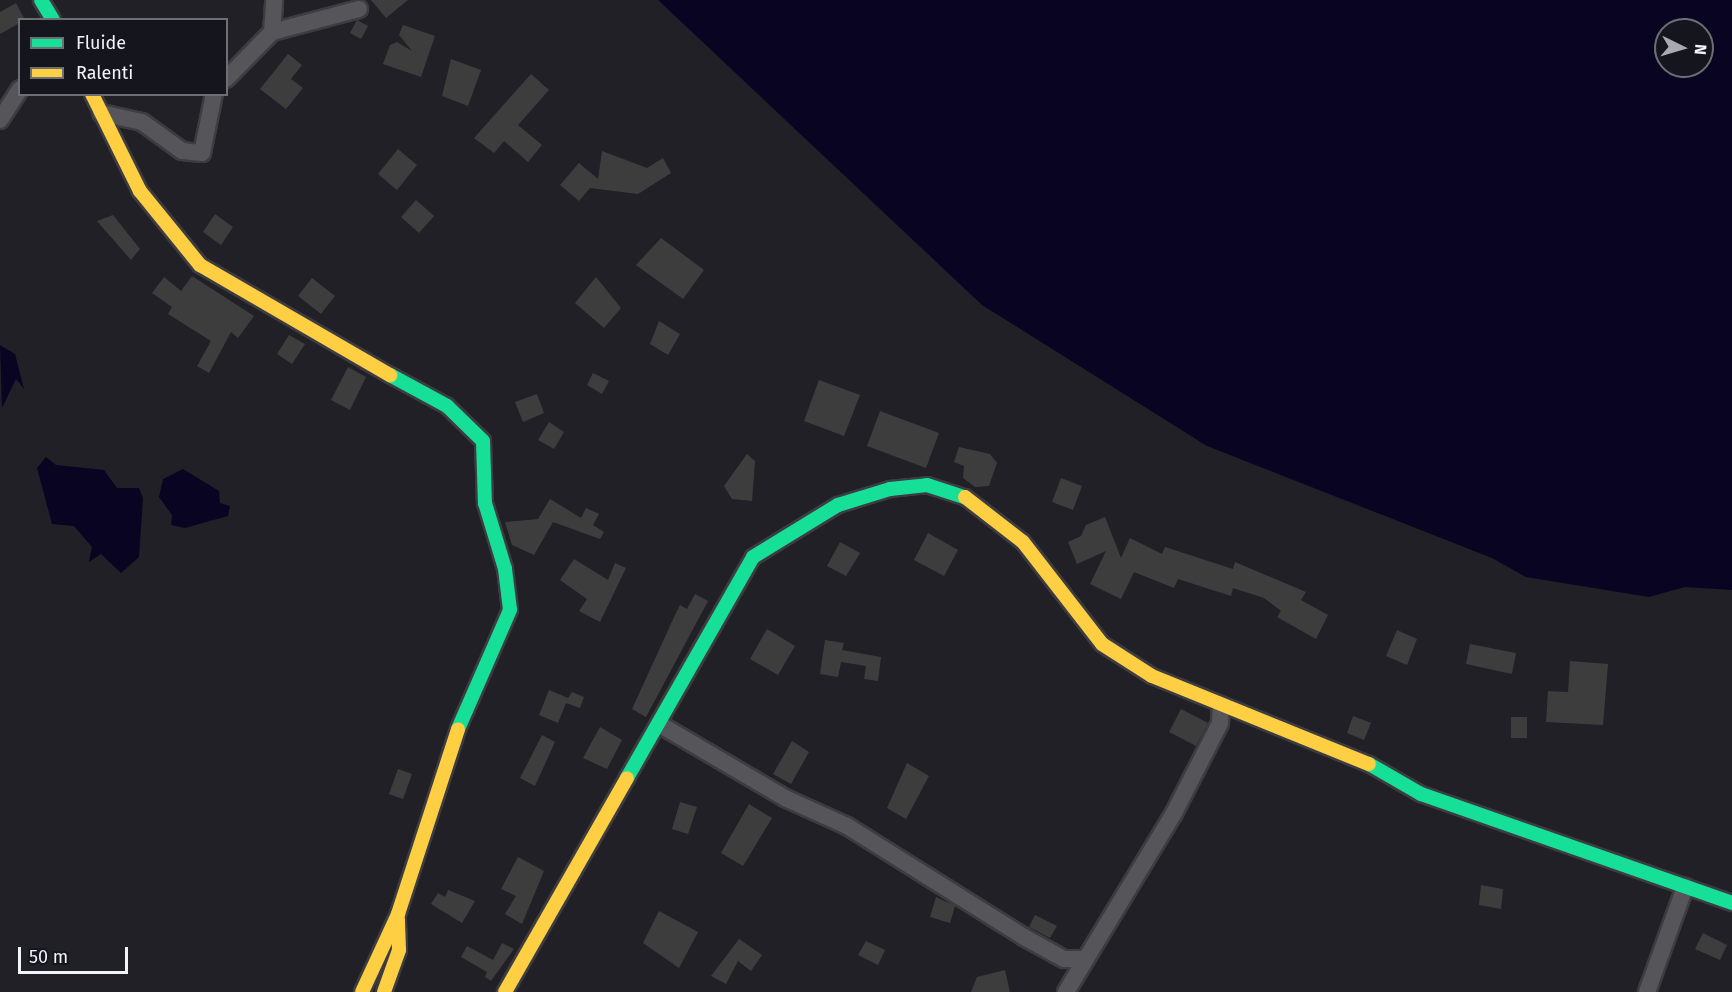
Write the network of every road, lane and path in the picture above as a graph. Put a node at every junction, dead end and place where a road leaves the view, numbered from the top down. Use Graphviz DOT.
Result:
graph roads {
  1 [pos="41,0"];
  2 [pos="274,0"];
  3 [pos="359,9"];
  4 [pos="52,18"];
  5 [pos="272,32"];
  6 [pos="228,77"];
  7 [pos="18,92"];
  8 [pos="93,96"];
  9 [pos="214,96"];
  10 [pos="101,112"];
  11 [pos="0,120"];
  12 [pos="1221,706"];
  13 [pos="659,724"];
  14 [pos="1685,887"];
  15 [pos="1732,903"];
  16 [pos="398,914"];
  17 [pos="1082,959"];
  18 [pos="362,992"];
  19 [pos="384,992"];
  20 [pos="505,992"];
  21 [pos="1066,992"];
  22 [pos="1647,992"];
  1 -- 4 [label="street"];
  2 -- 5 [label="street"];
  3 -- 5 [label="street"];
  5 -- 6 [label="street"];
  7 -- 11 [label="street"];
  8 -- 10 [label="street"];
  9 -- 10 [label="street"];
  10 -- 16 [label="street"];
  12 -- 13 [label="street"];
  12 -- 14 [label="street"];
  12 -- 17 [label="street"];
  13 -- 17 [label="street"];
  13 -- 20 [label="street"];
  14 -- 15 [label="street"];
  14 -- 22 [label="street"];
  16 -- 18 [label="street"];
  16 -- 19 [label="street"];
  17 -- 21 [label="street"];
}
